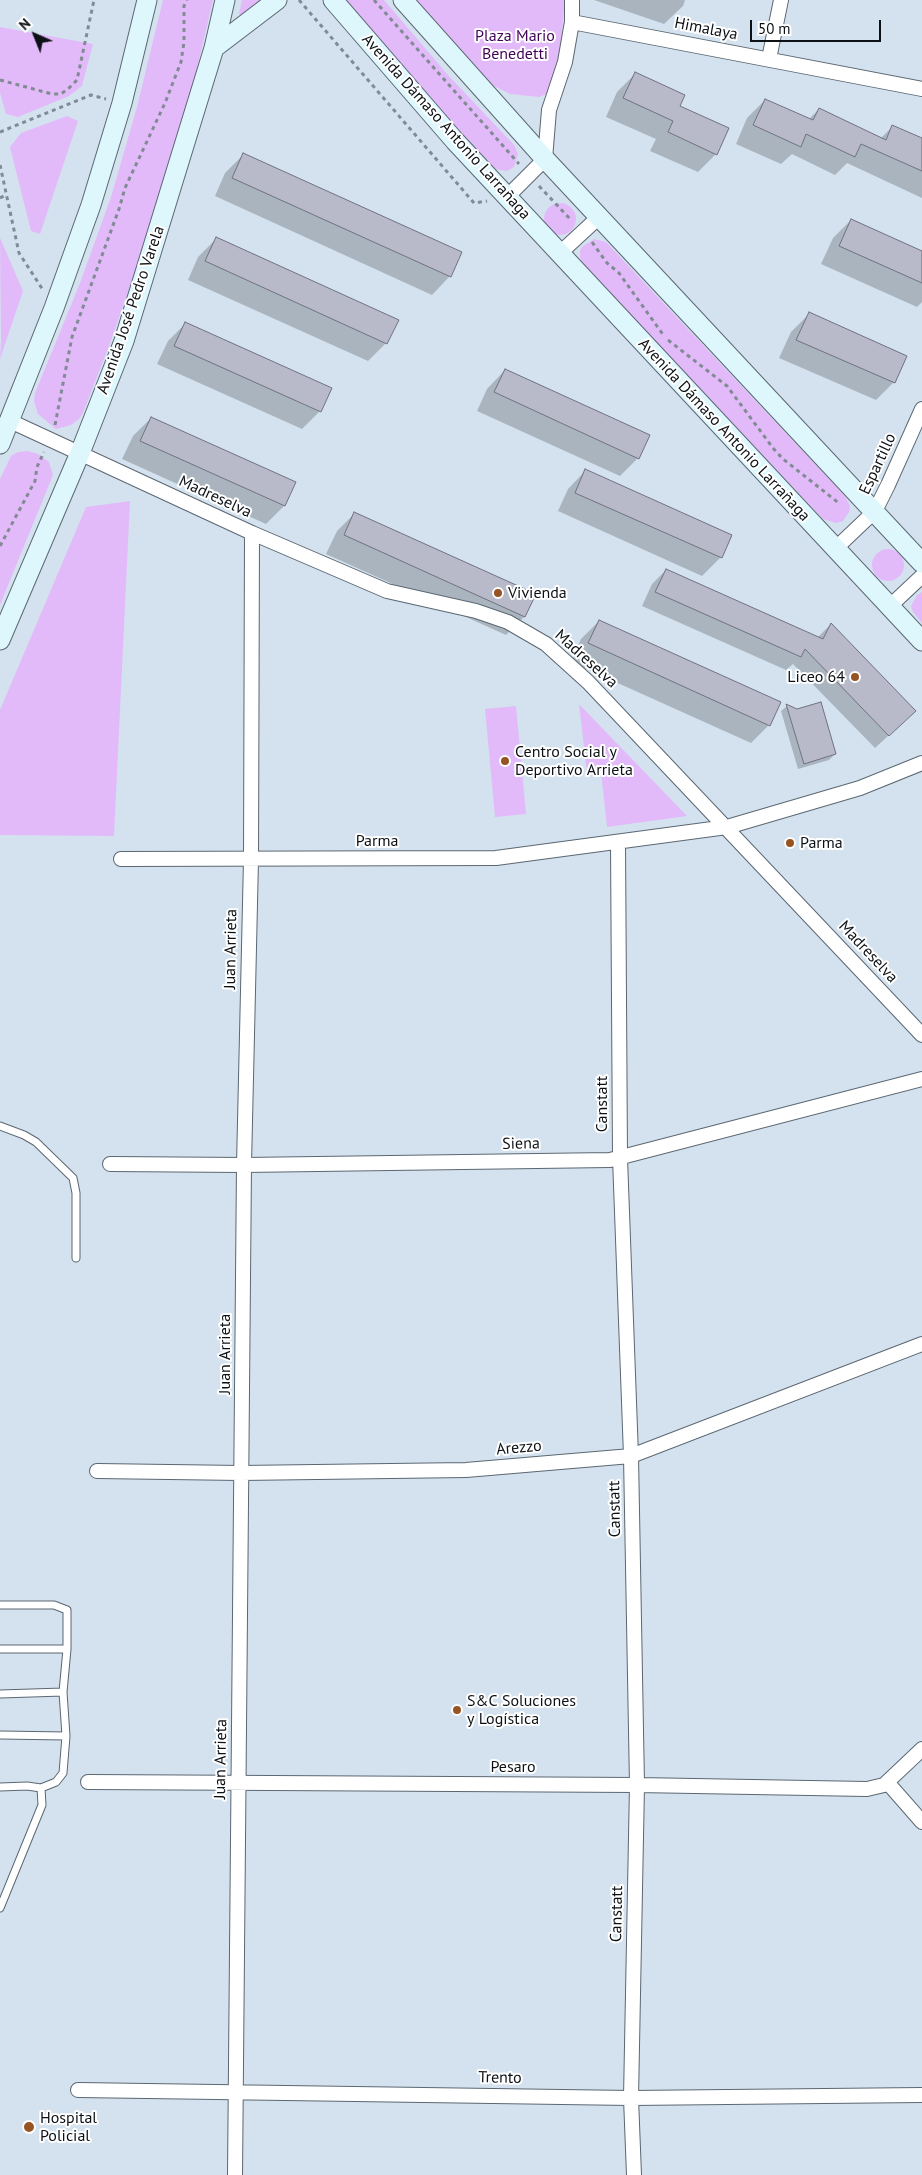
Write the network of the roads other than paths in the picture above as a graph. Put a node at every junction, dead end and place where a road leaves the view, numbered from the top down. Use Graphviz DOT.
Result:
graph roads {
  1 [pos="147,0"];
  2 [pos="225,0"];
  3 [pos="277,0"];
  4 [pos="333,0"];
  5 [pos="403,0"];
  6 [pos="572,0"];
  7 [pos="780,0"];
  8 [pos="572,22"];
  9 [pos="214,48"];
  10 [pos="769,59"];
  11 [pos="922,89"];
  12 [pos="545,159"];
  13 [pos="507,197"];
  14 [pos="599,217"];
  15 [pos="560,254"];
  16 [pos="922,409"];
  17 [pos="10,421"];
  18 [pos="0,444"];
  19 [pos="80,453"];
  20 [pos="874,511"];
  21 [pos="252,533"];
  22 [pos="835,549"];
  23 [pos="922,563"];
  24 [pos="922,576"];
  25 [pos="889,607"];
  26 [pos="0,640"];
  27 [pos="922,641"];
  28 [pos="922,763"];
  29 [pos="726,827"];
  30 [pos="618,843"];
  31 [pos="121,859"];
  32 [pos="251,860"];
  33 [pos="922,1035"];
  34 [pos="922,1079"];
  35 [pos="0,1126"];
  36 [pos="620,1158"];
  37 [pos="110,1164"];
  38 [pos="244,1165"];
  39 [pos="76,1258"];
  40 [pos="922,1344"];
  41 [pos="631,1456"];
  42 [pos="97,1471"];
  43 [pos="241,1473"];
  44 [pos="0,1604"];
  45 [pos="0,1649"];
  46 [pos="67,1649"];
  47 [pos="63,1692"];
  48 [pos="0,1694"];
  49 [pos="0,1735"];
  50 [pos="66,1736"];
  51 [pos="922,1749"];
  52 [pos="88,1782"];
  53 [pos="887,1782"];
  54 [pos="238,1783"];
  55 [pos="637,1785"];
  56 [pos="0,1787"];
  57 [pos="41,1788"];
  58 [pos="922,1822"];
  59 [pos="0,1908"];
  60 [pos="78,2090"];
  61 [pos="235,2092"];
  62 [pos="922,2094"];
  63 [pos="631,2098"];
  64 [pos="235,2175"];
  65 [pos="634,2175"];
  1 -- 17 [label="street"];
  2 -- 9 [label="street, Avenida José Pedro Varela"];
  3 -- 9 [label="street"];
  4 -- 13 [label="street, Avenida Dámaso Antonio Larrañaga"];
  5 -- 12 [label="street"];
  6 -- 8 [label="street"];
  7 -- 10 [label="street"];
  8 -- 10 [label="street, Himalaya"];
  8 -- 12 [label="street"];
  9 -- 19 [label="street, Avenida José Pedro Varela"];
  10 -- 11 [label="street, Himalaya"];
  12 -- 13 [label="street"];
  12 -- 14 [label="street"];
  13 -- 15 [label="street, Avenida Dámaso Antonio Larrañaga"];
  14 -- 15 [label="street"];
  14 -- 20 [label="street"];
  15 -- 22 [label="street, Avenida Dámaso Antonio Larrañaga"];
  16 -- 20 [label="street, Espartillo"];
  17 -- 18 [label="street"];
  17 -- 19 [label="street, Madreselva"];
  19 -- 21 [label="street, Madreselva"];
  19 -- 26 [label="street, Avenida José Pedro Varela"];
  20 -- 22 [label="street, Espartillo"];
  20 -- 23 [label="street"];
  21 -- 29 [label="street, Madreselva"];
  21 -- 32 [label="street, Juan Arrieta"];
  22 -- 25 [label="street, Avenida Dámaso Antonio Larrañaga"];
  24 -- 25 [label="street"];
  25 -- 27 [label="street, Avenida Dámaso Antonio Larrañaga"];
  28 -- 29 [label="street, Parma"];
  29 -- 30 [label="street, Parma"];
  29 -- 33 [label="street, Madreselva"];
  30 -- 32 [label="street, Parma"];
  30 -- 36 [label="street, Canstatt"];
  31 -- 32 [label="street, Parma"];
  32 -- 38 [label="street, Juan Arrieta"];
  34 -- 36 [label="street, Siena"];
  35 -- 39 [label="lane"];
  36 -- 38 [label="street, Siena"];
  36 -- 41 [label="street, Canstatt"];
  37 -- 38 [label="street, Siena"];
  38 -- 43 [label="street, Juan Arrieta"];
  40 -- 41 [label="street, Arezzo"];
  41 -- 43 [label="street, Arezzo"];
  41 -- 55 [label="street, Canstatt"];
  42 -- 43 [label="street, Arezzo"];
  43 -- 54 [label="street, Juan Arrieta"];
  44 -- 46 [label="lane"];
  45 -- 46 [label="lane"];
  46 -- 47 [label="lane"];
  47 -- 48 [label="lane"];
  47 -- 50 [label="lane"];
  49 -- 50 [label="lane"];
  50 -- 57 [label="lane"];
  51 -- 53 [label="street, Pesaro"];
  52 -- 54 [label="street, Pesaro"];
  53 -- 55 [label="street, Pesaro"];
  53 -- 58 [label="street"];
  54 -- 55 [label="street, Pesaro"];
  54 -- 61 [label="street, Juan Arrieta"];
  55 -- 63 [label="street, Canstatt"];
  56 -- 57 [label="lane"];
  57 -- 59 [label="lane"];
  60 -- 61 [label="street, Trento"];
  61 -- 63 [label="street, Trento"];
  61 -- 64 [label="street, Juan Arrieta"];
  62 -- 63 [label="street, Trento"];
  63 -- 65 [label="street, Canstatt"];
}
